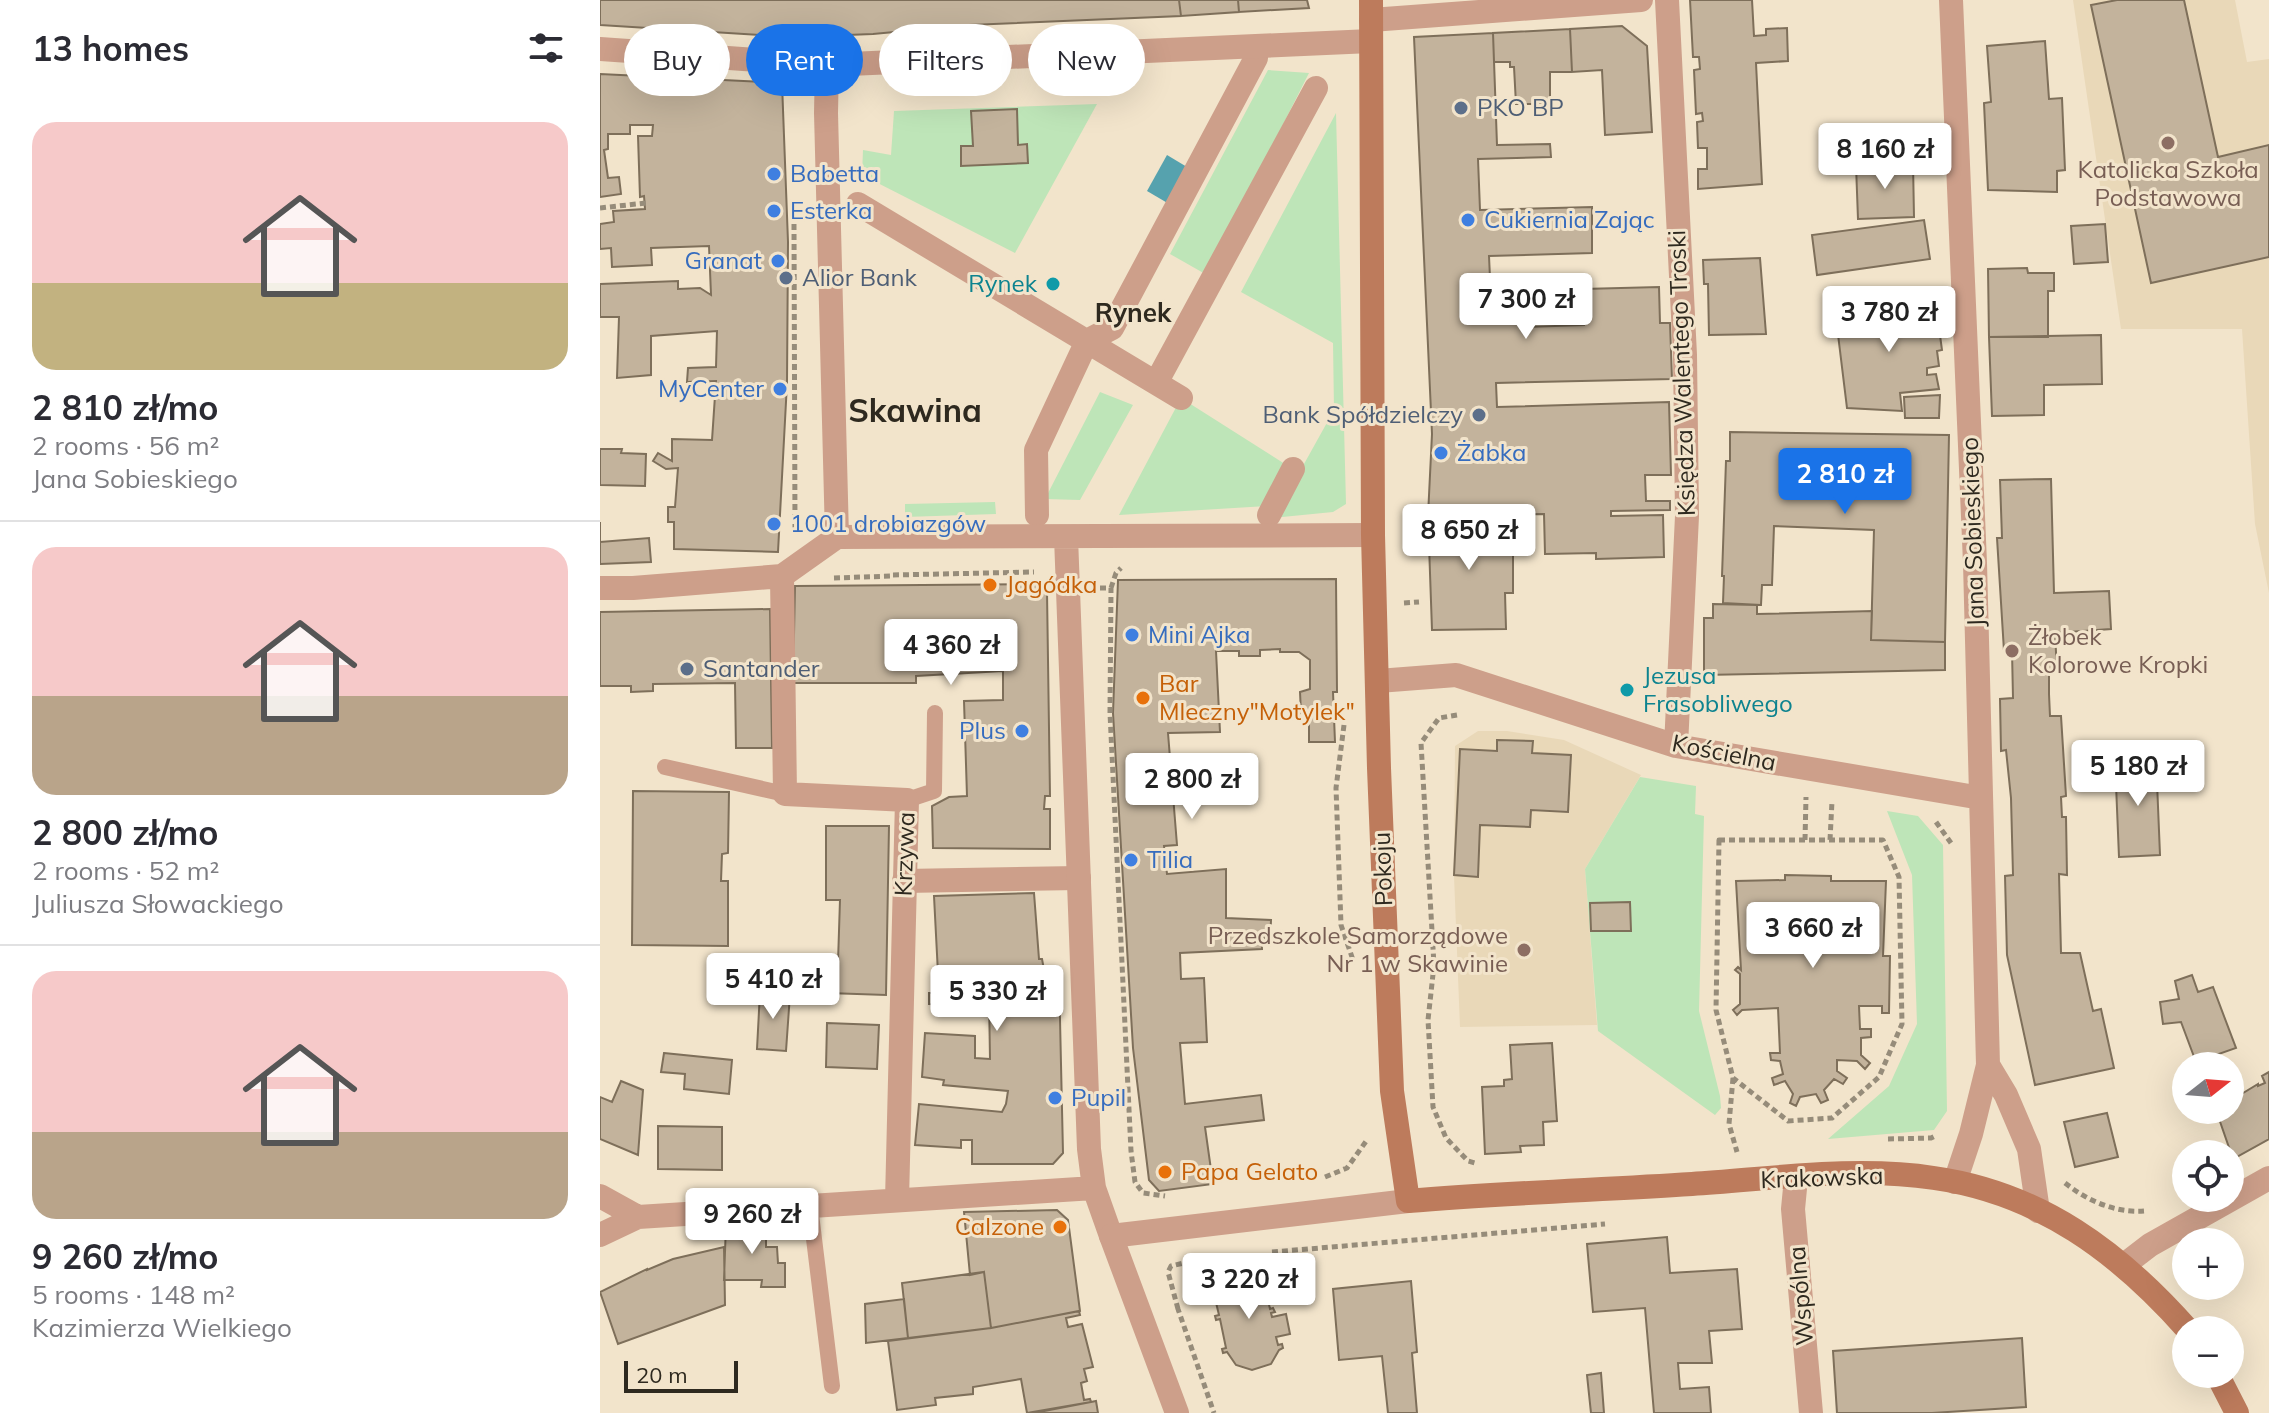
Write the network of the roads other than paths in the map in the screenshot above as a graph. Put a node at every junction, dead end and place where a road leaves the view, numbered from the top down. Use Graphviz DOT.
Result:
graph roads {
  1 [pos="1641,0"];
  2 [pos="1667,0"];
  3 [pos="1958,1"];
  4 [pos="1371,20"];
  5 [pos="600,49"];
  6 [pos="1256,58"];
  7 [pos="746,59"];
  8 [pos="863,62"];
  9 [pos="1316,88"];
  10 [pos="826,96"];
  11 [pos="858,204"];
  12 [pos="1087,341"];
  13 [pos="1156,383"];
  14 [pos="1181,398"];
  15 [pos="1293,469"];
  16 [pos="1037,515"];
  17 [pos="1269,515"];
  18 [pos="1373,535"];
  19 [pos="837,537"];
  20 [pos="1066,537"];
  21 [pos="782,576"];
  22 [pos="600,588"];
  23 [pos="1378,681"];
  24 [pos="935,713"];
  25 [pos="1676,746"];
  26 [pos="665,767"];
  27 [pos="785,794"];
  28 [pos="1981,798"];
  29 [pos="907,800"];
  30 [pos="1079,878"];
  31 [pos="904,881"];
  32 [pos="1988,1065"];
  33 [pos="1796,1178"];
  34 [pos="2269,1178"];
  35 [pos="1955,1182"];
  36 [pos="1094,1188"];
  37 [pos="600,1196"];
  38 [pos="897,1200"];
  39 [pos="1408,1201"];
  40 [pos="810,1206"];
  41 [pos="2038,1211"];
  42 [pos="638,1217"];
  43 [pos="600,1235"];
  44 [pos="1111,1236"];
  45 [pos="2124,1265"];
  46 [pos="2175,1316"];
  47 [pos="832,1386"];
  48 [pos="2224,1388"];
  49 [pos="1177,1413"];
  50 [pos="1811,1413"];
  51 [pos="2237,1413"];
  1 -- 4 [label="street"];
  2 -- 25 [label="street, Księdza Walentego Troski"];
  3 -- 28 [label="street, Jana Sobieskiego"];
  4 -- 8 [label="street"];
  4 -- 18 [label="main road"];
  5 -- 7 [label="street"];
  6 -- 12 [label="street"];
  9 -- 13 [label="street"];
  10 -- 19 [label="street"];
  11 -- 12 [label="street"];
  12 -- 13 [label="street"];
  12 -- 16 [label="street"];
  13 -- 14 [label="street"];
  15 -- 17 [label="street"];
  18 -- 20 [label="street"];
  18 -- 23 [label="main road, Pokoju"];
  19 -- 20 [label="street"];
  19 -- 21 [label="street"];
  20 -- 30 [label="street"];
  21 -- 22 [label="street"];
  21 -- 27 [label="street"];
  23 -- 25 [label="street, Kościelna"];
  23 -- 39 [label="main road, Pokoju"];
  24 -- 29 [label="lane"];
  25 -- 28 [label="street, Kościelna"];
  26 -- 27 [label="lane"];
  27 -- 29 [label="street, Krzywa"];
  28 -- 32 [label="street, Jana Sobieskiego"];
  29 -- 31 [label="street, Krzywa"];
  30 -- 31 [label="street"];
  30 -- 36 [label="street"];
  31 -- 38 [label="street, Krzywa"];
  32 -- 35 [label="street, Jana Sobieskiego"];
  32 -- 41 [label="street, Jana Sobieskiego"];
  33 -- 35 [label="main road, Krakowska"];
  33 -- 39 [label="main road, Krakowska"];
  33 -- 50 [label="street, Wspólna"];
  34 -- 45 [label="street"];
  35 -- 41 [label="main road, Krakowska"];
  36 -- 38 [label="street"];
  36 -- 44 [label="street"];
  37 -- 42 [label="street"];
  38 -- 40 [label="street"];
  39 -- 44 [label="street"];
  40 -- 42 [label="street"];
  40 -- 47 [label="lane"];
  41 -- 45 [label="main road, Krakowska"];
  42 -- 43 [label="street"];
  44 -- 49 [label="street"];
  45 -- 46 [label="main road, Krakowska"];
  48 -- 51 [label="main road"];
}
